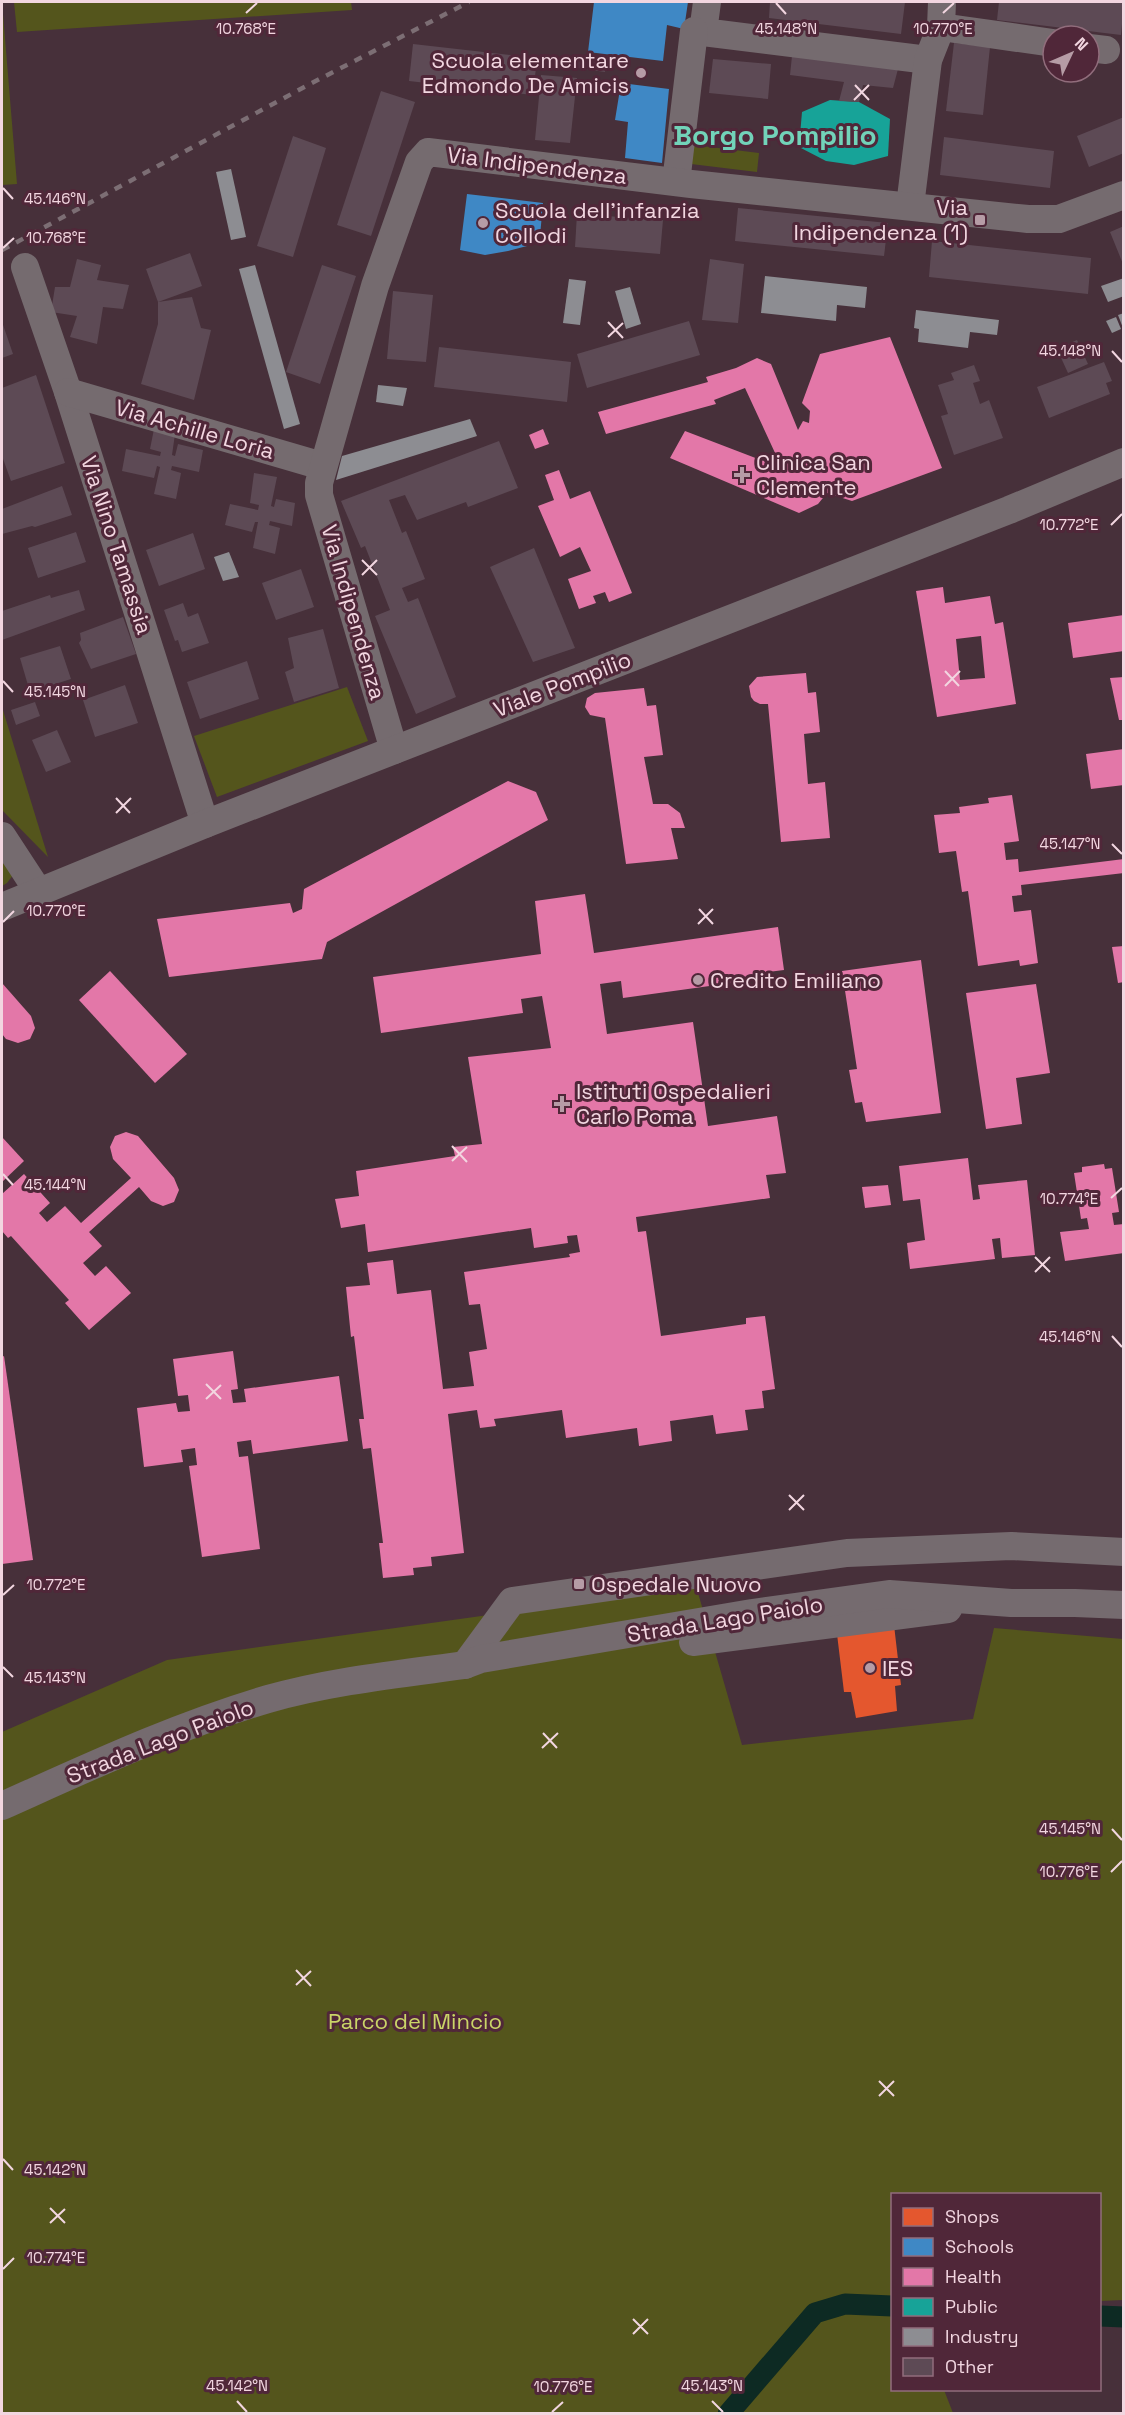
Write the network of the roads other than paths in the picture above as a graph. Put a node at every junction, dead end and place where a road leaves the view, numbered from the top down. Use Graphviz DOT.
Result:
graph roads {
  1 [pos="698,2"];
  2 [pos="707,2"];
  3 [pos="942,14"];
  4 [pos="698,31"];
  5 [pos="1041,40"];
  6 [pos="928,60"];
  7 [pos="677,174"];
  8 [pos="1124,195"];
  9 [pos="910,206"];
  10 [pos="25,267"];
  11 [pos="68,393"];
  12 [pos="1124,462"];
  13 [pos="322,466"];
  14 [pos="394,750"];
  15 [pos="205,824"];
  16 [pos="2,836"];
  17 [pos="38,891"];
  18 [pos="2,907"];
  19 [pos="1124,1552"];
  20 [pos="829,1556"];
  21 [pos="988,1601"];
  22 [pos="836,1602"];
  23 [pos="1124,1605"];
  24 [pos="465,1665"];
  25 [pos="2,1806"];
  1 -- 4 [label="street"];
  2 -- 4 [label="street"];
  3 -- 5 [label="street"];
  3 -- 6 [label="street"];
  4 -- 6 [label="street"];
  4 -- 7 [label="street"];
  6 -- 9 [label="street"];
  8 -- 9 [label="street, Via Indipendenza"];
  9 -- 13 [label="street, Via Indipendenza"];
  10 -- 11 [label="street, Via Nino Tamassia"];
  11 -- 13 [label="street, Via Achille Loria"];
  11 -- 15 [label="street, Via Nino Tamassia"];
  12 -- 14 [label="street, Viale Pompilio"];
  13 -- 14 [label="street, Via Indipendenza"];
  14 -- 15 [label="street, Viale Pompilio"];
  15 -- 17 [label="street, Viale Pompilio"];
  16 -- 17 [label="street"];
  17 -- 18 [label="street, Viale Pompilio"];
  19 -- 20 [label="street"];
  20 -- 22 [label="street"];
  20 -- 24 [label="street"];
  21 -- 22 [label="street, Strada Lago Paiolo"];
  21 -- 23 [label="street, Strada Lago Paiolo"];
  21 -- 24 [label="street, Strada Lago Paiolo"];
  22 -- 24 [label="street, Strada Lago Paiolo"];
  24 -- 25 [label="street, Strada Lago Paiolo"];
}
